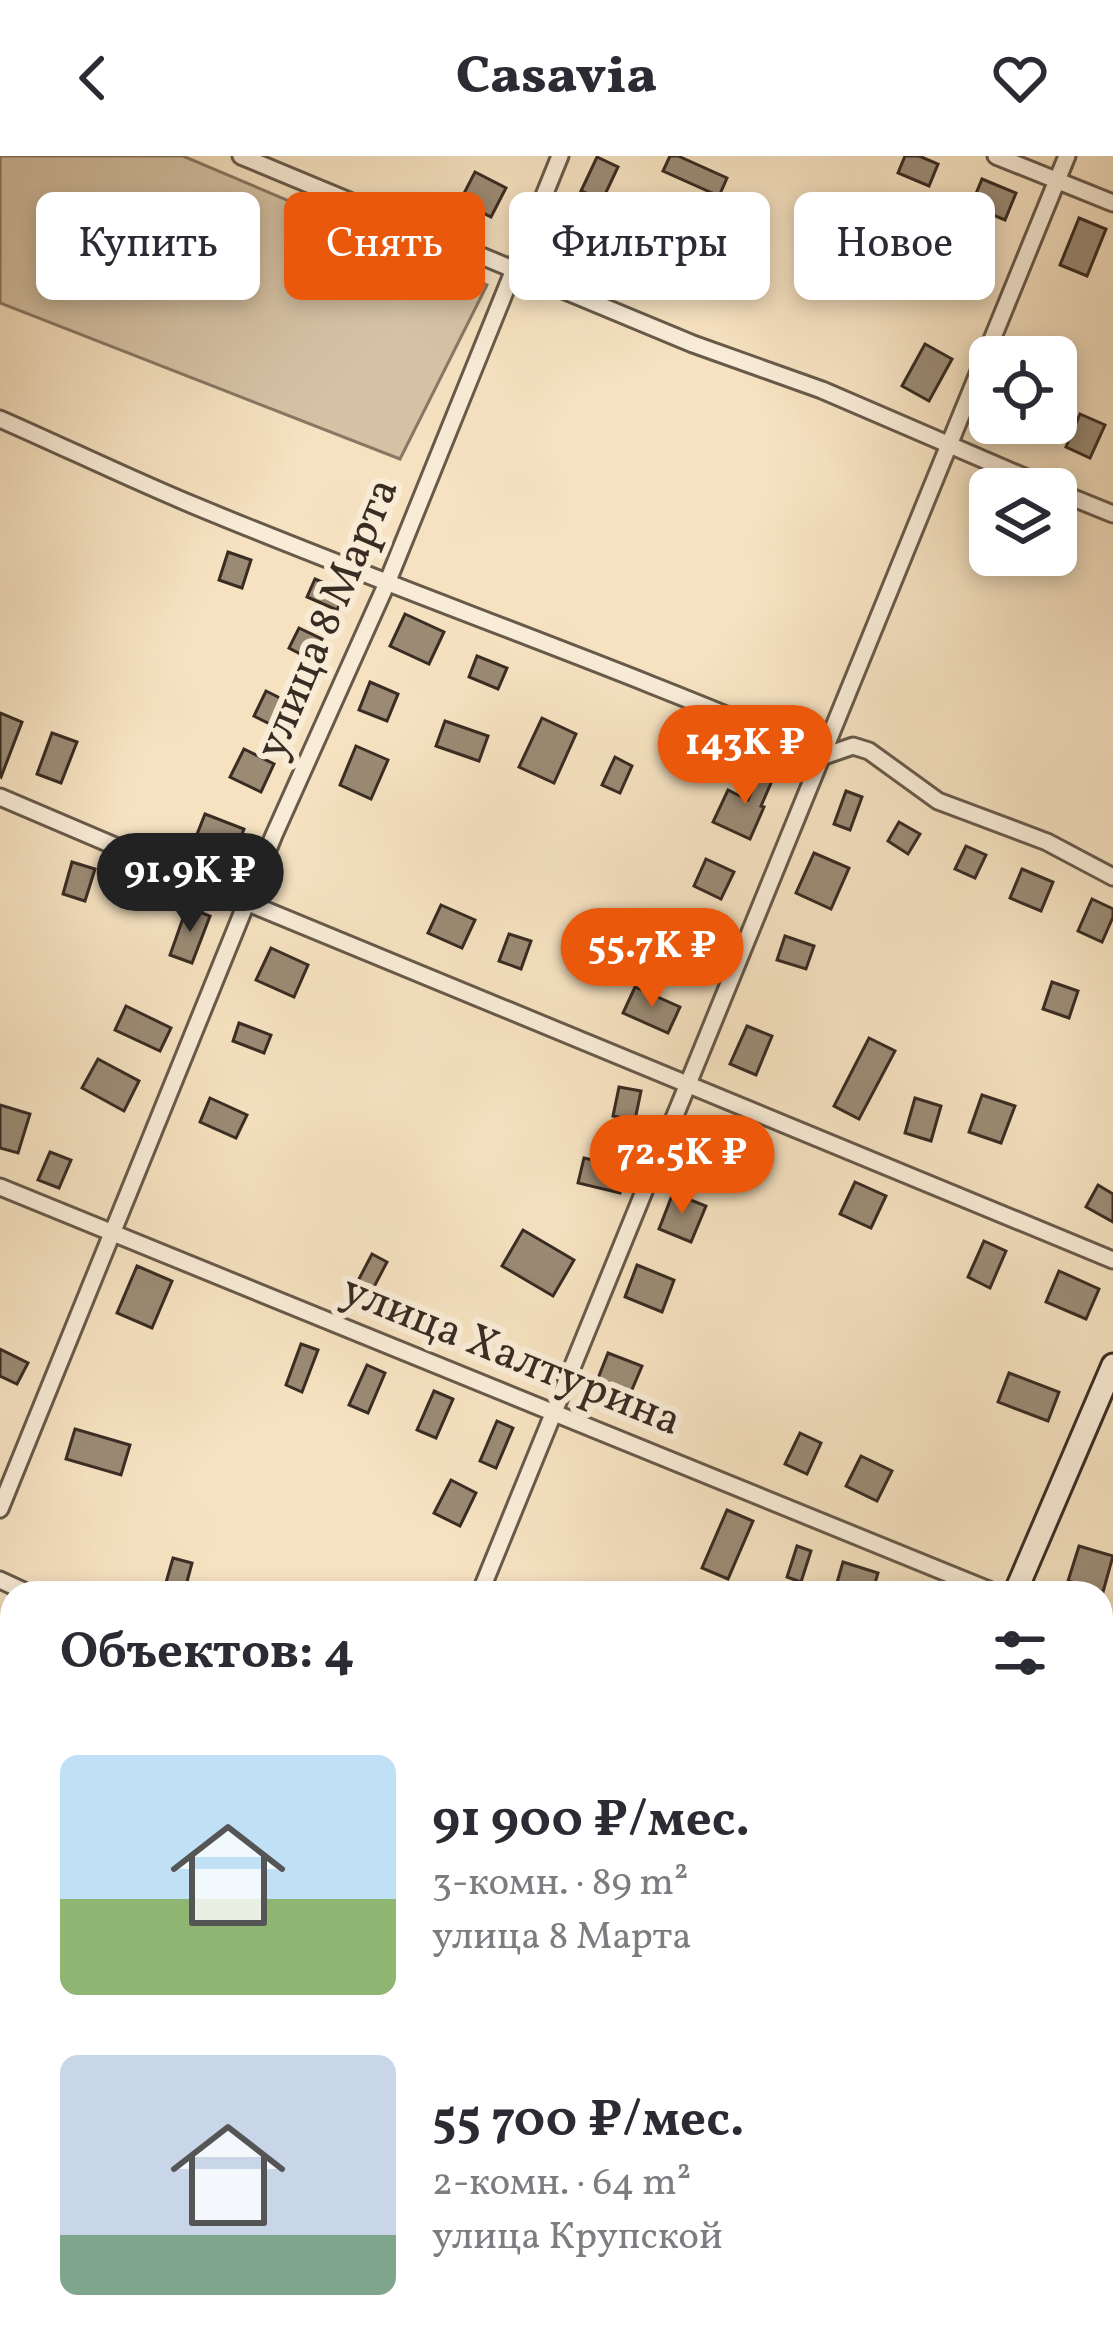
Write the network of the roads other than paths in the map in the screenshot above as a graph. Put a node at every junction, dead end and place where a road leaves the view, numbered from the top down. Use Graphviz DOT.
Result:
graph roads {
  1 [pos="241,156"];
  2 [pos="560,156"];
  3 [pos="996,156"];
  4 [pos="1067,156"];
  5 [pos="1057,180"];
  6 [pos="545,192"];
  7 [pos="1113,203"];
  8 [pos="509,268"];
  9 [pos="509,277"];
  10 [pos="587,300"];
  11 [pos="0,418"];
  12 [pos="947,446"];
  13 [pos="1000,468"];
  14 [pos="1077,499"];
  15 [pos="1113,514"];
  16 [pos="388,583"];
  17 [pos="824,756"];
  18 [pos="0,797"];
  19 [pos="1113,877"];
  20 [pos="246,902"];
  21 [pos="689,1084"];
  22 [pos="0,1186"];
  23 [pos="112,1232"];
  24 [pos="1113,1260"];
  25 [pos="1113,1365"];
  26 [pos="554,1414"];
  27 [pos="0,1509"];
  28 [pos="485,1581"];
  29 [pos="966,1581"];
  30 [pos="1020,1581"];
  1 -- 8 [label="street"];
  2 -- 6 [label="street, улица 8 Марта"];
  3 -- 5 [label="street"];
  4 -- 5 [label="street"];
  5 -- 7 [label="street"];
  5 -- 12 [label="street"];
  9 -- 16 [label="street, улица 8 Марта"];
  10 -- 12 [label="street"];
  11 -- 16 [label="street"];
  12 -- 13 [label="street"];
  12 -- 17 [label="street"];
  14 -- 15 [label="street"];
  16 -- 17 [label="street"];
  16 -- 20 [label="street, улица 8 Марта"];
  17 -- 19 [label="street"];
  17 -- 21 [label="street"];
  18 -- 20 [label="street"];
  20 -- 21 [label="street"];
  20 -- 23 [label="street, улица 8 Марта"];
  21 -- 24 [label="street"];
  21 -- 26 [label="street"];
  22 -- 23 [label="street, улица Халтурина"];
  23 -- 26 [label="street, улица Халтурина"];
  23 -- 27 [label="street, улица 8 Марта"];
  25 -- 30 [label="street"];
  26 -- 28 [label="street"];
  26 -- 29 [label="street, улица Халтурина"];
}
